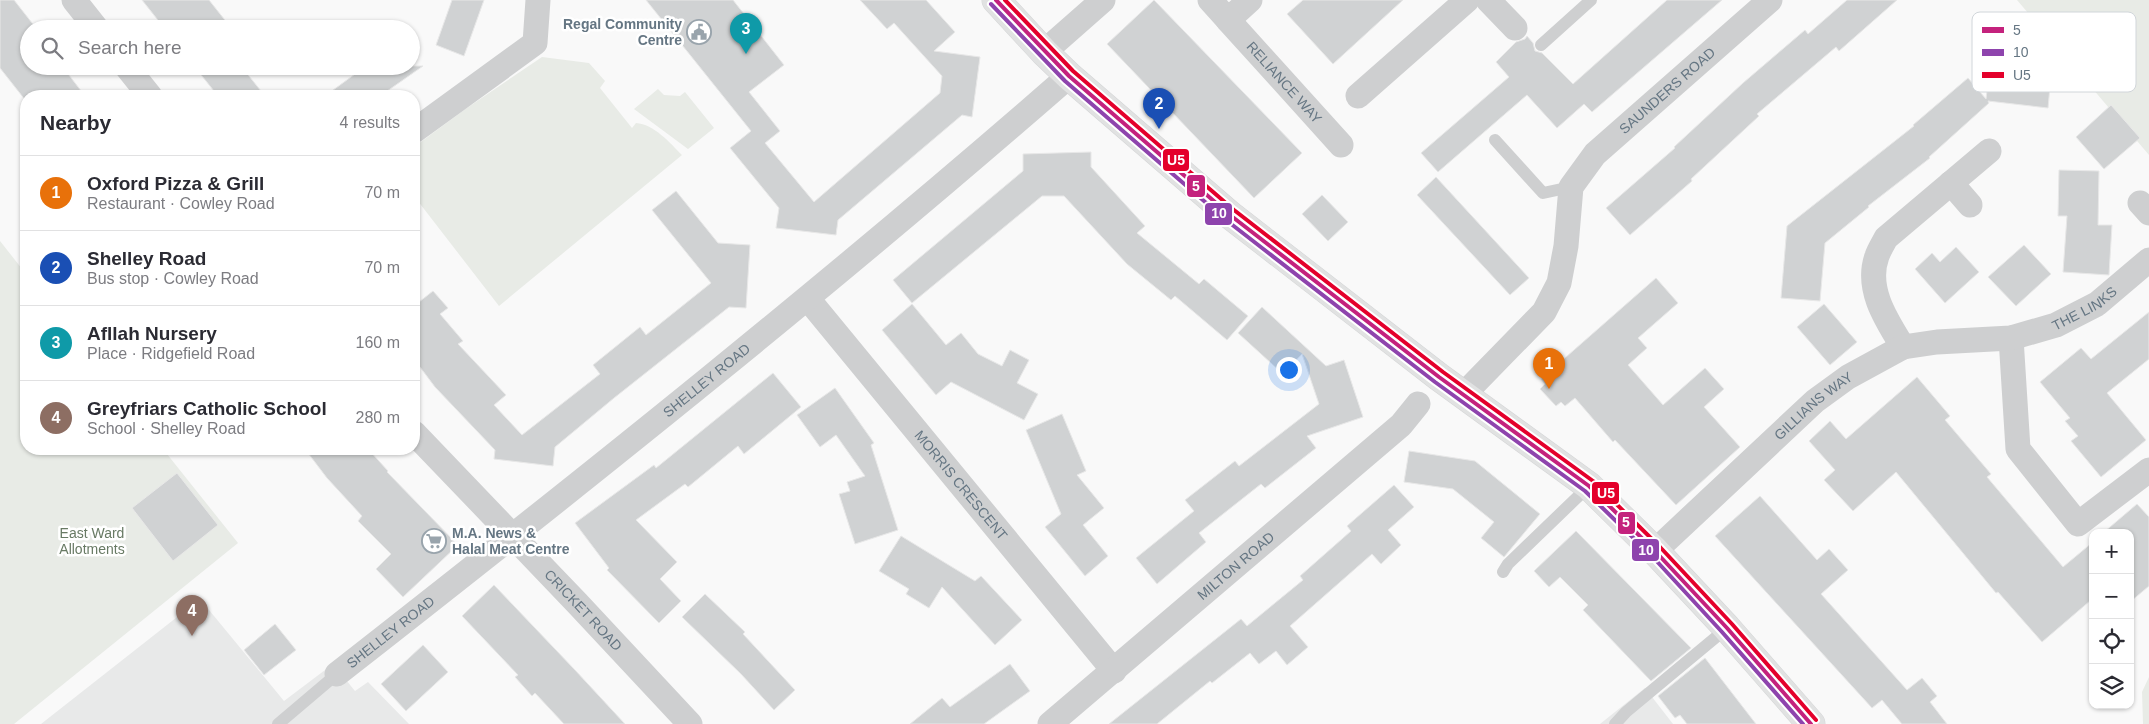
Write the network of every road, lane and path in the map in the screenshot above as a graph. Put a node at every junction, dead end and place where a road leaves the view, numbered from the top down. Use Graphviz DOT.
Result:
graph roads {
  1 [pos="74,0"];
  2 [pos="538,0"];
  3 [pos="996,0"];
  4 [pos="1103,0"];
  5 [pos="1210,0"];
  6 [pos="1250,0"];
  7 [pos="1468,0"];
  8 [pos="1488,0"];
  9 [pos="1591,0"];
  10 [pos="1770,0"];
  11 [pos="90,20"];
  12 [pos="1228,20"];
  13 [pos="1515,28"];
  14 [pos="1541,45"];
  15 [pos="1044,52"];
  16 [pos="133,75"];
  17 [pos="1069,76"];
  18 [pos="145,90"];
  19 [pos="1358,96"];
  20 [pos="420,127"];
  21 [pos="1495,140"];
  22 [pos="1341,145"];
  23 [pos="1990,151"];
  24 [pos="1951,183"];
  25 [pos="1571,187"];
  26 [pos="1970,206"];
  27 [pos="2149,260"];
  28 [pos="808,299"];
  29 [pos="2011,338"];
  30 [pos="1903,347"];
  31 [pos="1464,394"];
  32 [pos="1418,404"];
  33 [pos="420,440"];
  34 [pos="2149,470"];
  35 [pos="1589,486"];
  36 [pos="513,536"];
  37 [pos="1655,551"];
  38 [pos="1503,572"];
  39 [pos="1727,628"];
  40 [pos="1114,671"];
  41 [pos="337,674"];
  42 [pos="286,722"];
  43 [pos="690,724"];
  44 [pos="1050,724"];
  45 [pos="1615,724"];
  46 [pos="1811,724"];
  1 -- 11 [label="street"];
  2 -- 20 [label="street"];
  3 -- 15 [label="main road"];
  4 -- 15 [label="street"];
  5 -- 12 [label="street, RELIANCE WAY"];
  6 -- 12 [label="street"];
  7 -- 19 [label="street"];
  8 -- 13 [label="street"];
  9 -- 14 [label="lane"];
  10 -- 25 [label="street, SAUNDERS ROAD"];
  12 -- 22 [label="street, RELIANCE WAY"];
  15 -- 17 [label="main road"];
  16 -- 18 [label="street"];
  17 -- 28 [label="street, SHELLEY ROAD"];
  17 -- 31 [label="main road"];
  21 -- 25 [label="lane"];
  23 -- 24 [label="street"];
  24 -- 26 [label="street"];
  24 -- 30 [label="street"];
  25 -- 31 [label="street"];
  27 -- 29 [label="street, THE LINKS"];
  28 -- 36 [label="street, SHELLEY ROAD"];
  28 -- 40 [label="street, MORRIS CRESCENT"];
  29 -- 30 [label="street, GILLIANS WAY"];
  29 -- 34 [label="street"];
  30 -- 37 [label="street, GILLIANS WAY"];
  31 -- 35 [label="main road"];
  32 -- 40 [label="street, MILTON ROAD"];
  33 -- 36 [label="street, CRICKET ROAD"];
  35 -- 37 [label="main road"];
  35 -- 38 [label="lane"];
  36 -- 41 [label="street, SHELLEY ROAD"];
  36 -- 43 [label="street, CRICKET ROAD"];
  37 -- 39 [label="main road"];
  39 -- 45 [label="lane"];
  39 -- 46 [label="main road"];
  40 -- 44 [label="street, MILTON ROAD"];
  41 -- 42 [label="lane"];
}
